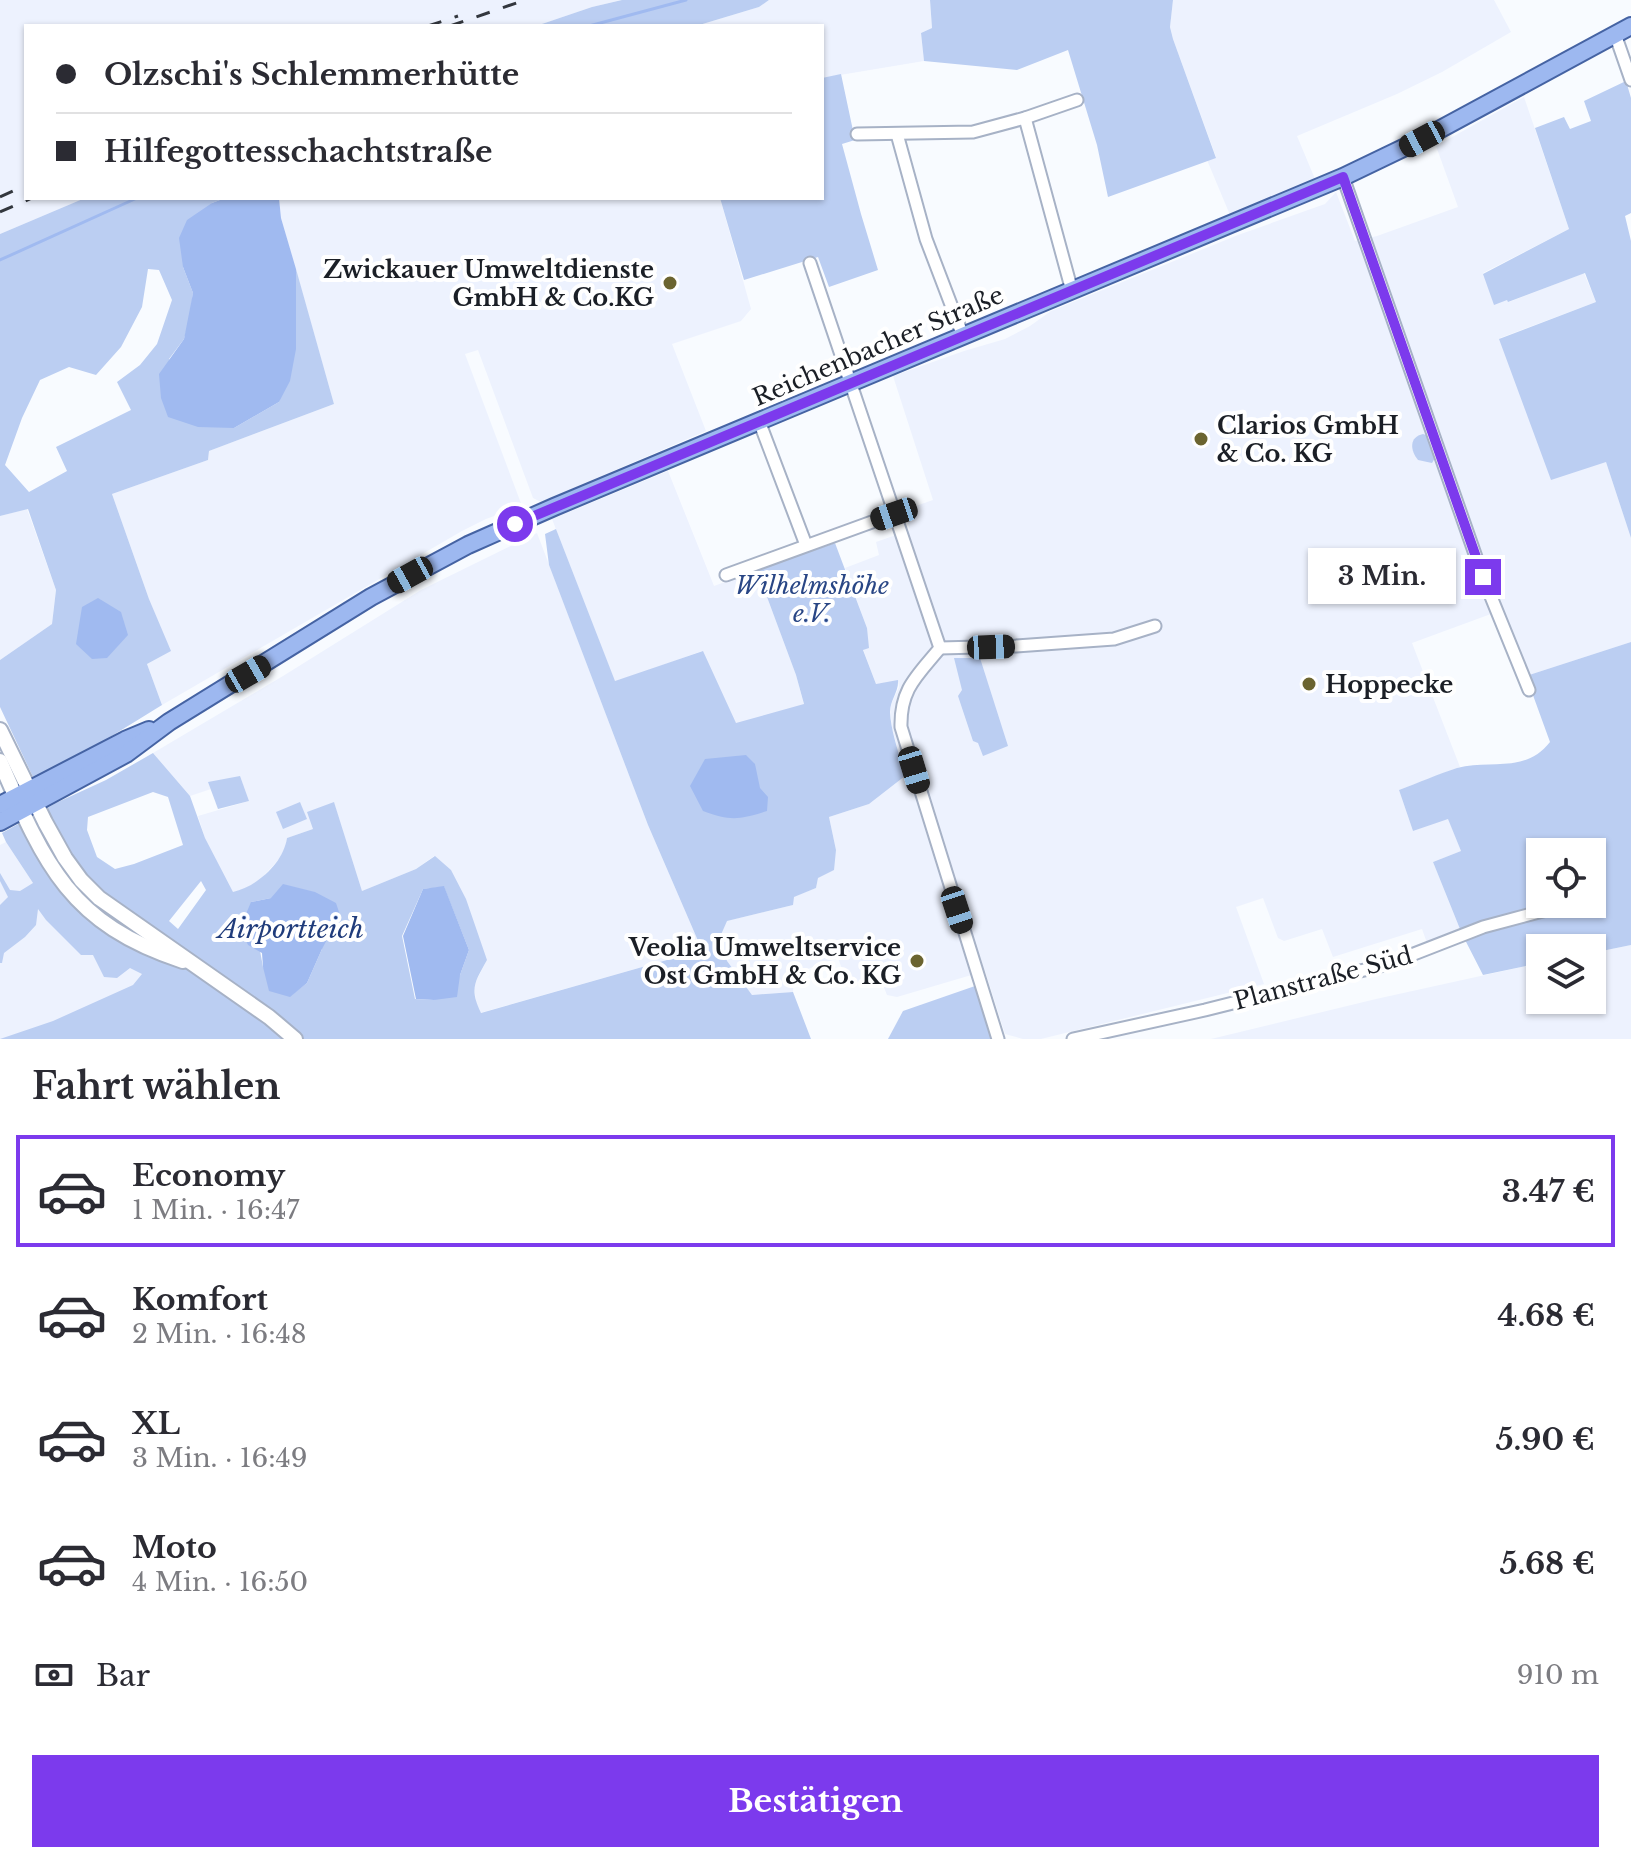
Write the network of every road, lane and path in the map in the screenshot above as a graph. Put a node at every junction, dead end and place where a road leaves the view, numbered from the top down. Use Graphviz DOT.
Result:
graph roads {
  1 [pos="1631,26"];
  2 [pos="1615,34"];
  3 [pos="1631,80"];
  4 [pos="1077,100"];
  5 [pos="1025,118"];
  6 [pos="857,134"];
  7 [pos="897,134"];
  8 [pos="1343,177"];
  9 [pos="810,263"];
  10 [pos="1072,291"];
  11 [pos="963,336"];
  12 [pos="851,383"];
  13 [pos="759,421"];
  14 [pos="894,514"];
  15 [pos="806,545"];
  16 [pos="726,575"];
  17 [pos="1155,626"];
  18 [pos="940,648"];
  19 [pos="1529,690"];
  20 [pos="0,730"];
  21 [pos="0,761"];
  22 [pos="26,800"];
  23 [pos="0,805"];
  24 [pos="0,822"];
  25 [pos="1526,916"];
  26 [pos="295,1039"];
  27 [pos="998,1039"];
  28 [pos="1073,1039"];
  1 -- 2 [label="main road, Reichenbacher Straße"];
  2 -- 3 [label="street"];
  2 -- 8 [label="main road, Reichenbacher Straße"];
  4 -- 5 [label="street"];
  5 -- 7 [label="street"];
  5 -- 10 [label="street"];
  6 -- 7 [label="street"];
  7 -- 11 [label="street"];
  8 -- 10 [label="main road, Reichenbacher Straße"];
  8 -- 19 [label="street"];
  9 -- 12 [label="street"];
  10 -- 11 [label="main road, Reichenbacher Straße"];
  11 -- 12 [label="main road, Reichenbacher Straße"];
  12 -- 13 [label="main road, Reichenbacher Straße"];
  12 -- 14 [label="street"];
  13 -- 15 [label="street"];
  13 -- 22 [label="main road, Reichenbacher Straße"];
  14 -- 15 [label="street"];
  14 -- 18 [label="street"];
  15 -- 16 [label="street"];
  17 -- 18 [label="street"];
  18 -- 27 [label="street"];
  20 -- 22 [label="main road"];
  21 -- 22 [label="main road"];
  22 -- 23 [label="main road, Reichenbacher Straße"];
  22 -- 24 [label="main road, Reichenbacher Straße"];
  22 -- 26 [label="main road"];
  25 -- 28 [label="street, Planstraße Süd"];
}
